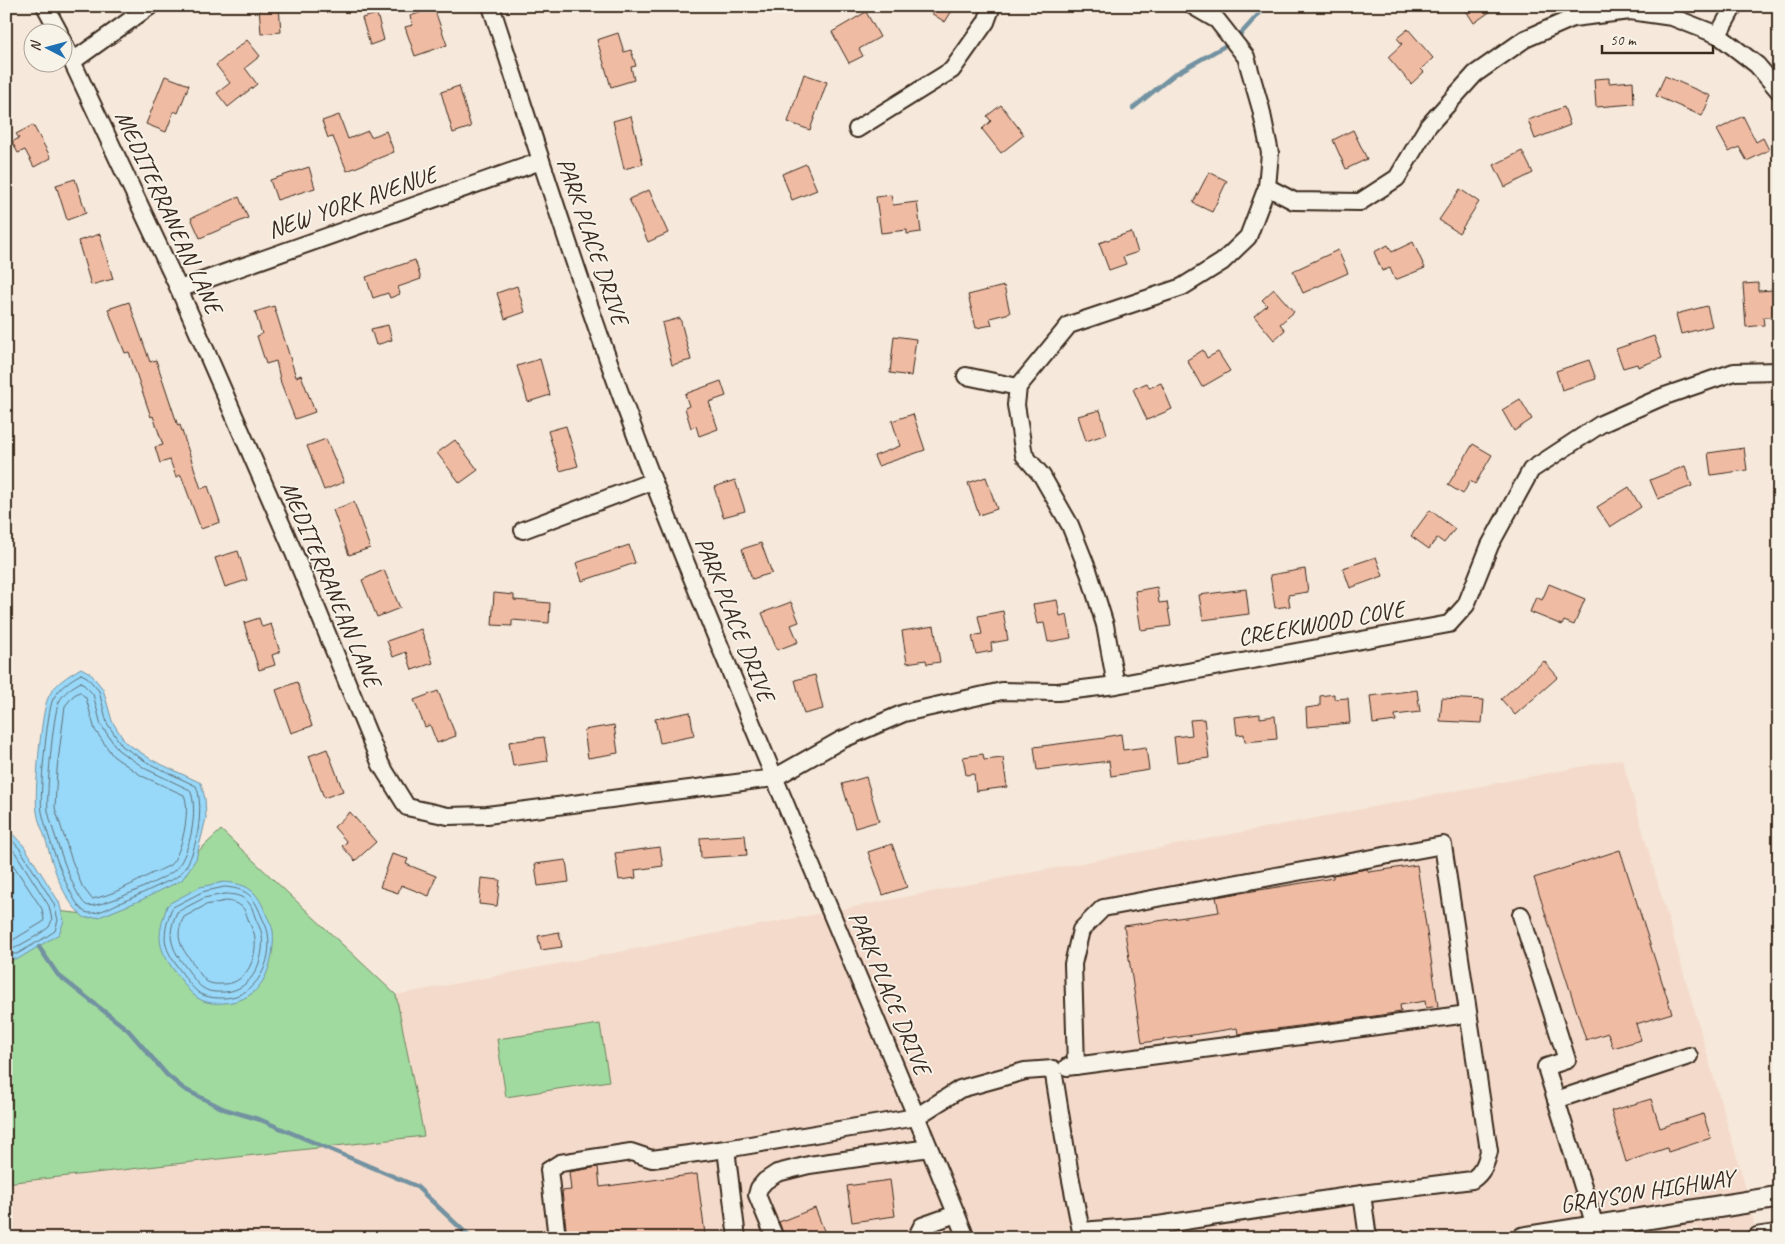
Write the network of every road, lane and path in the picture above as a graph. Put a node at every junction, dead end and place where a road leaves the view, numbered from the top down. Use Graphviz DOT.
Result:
graph roads {
  1 [pos="45,6"];
  2 [pos="150,6"];
  3 [pos="491,6"];
  4 [pos="992,6"];
  5 [pos="1193,6"];
  6 [pos="1734,6"];
  7 [pos="54,22"];
  8 [pos="1718,35"];
  9 [pos="73,60"];
  10 [pos="1779,91"];
  11 [pos="857,129"];
  12 [pos="541,161"];
  13 [pos="1267,188"];
  14 [pos="179,289"];
  15 [pos="1779,371"];
  16 [pos="966,376"];
  17 [pos="1018,387"];
  18 [pos="653,481"];
  19 [pos="523,530"];
  20 [pos="1116,685"];
  21 [pos="774,778"];
  22 [pos="1521,915"];
  23 [pos="1468,1014"];
  24 [pos="1689,1056"];
  25 [pos="1076,1066"];
  26 [pos="1053,1069"];
  27 [pos="1556,1100"];
  28 [pos="916,1117"];
  29 [pos="929,1148"];
  30 [pos="726,1149"];
  31 [pos="1362,1194"];
  32 [pos="1779,1197"];
  33 [pos="956,1214"];
  34 [pos="1595,1226"];
  35 [pos="1159,1231"];
  36 [pos="557,1238"];
  37 [pos="737,1238"];
  38 [pos="775,1238"];
  39 [pos="916,1238"];
  40 [pos="966,1238"];
  41 [pos="1368,1238"];
  42 [pos="1523,1238"];
  1 -- 7 [label="street"];
  2 -- 9 [label="street"];
  3 -- 12 [label="street, PARK PLACE DRIVE"];
  4 -- 11 [label="street"];
  5 -- 13 [label="street"];
  6 -- 8 [label="street"];
  8 -- 10 [label="street"];
  8 -- 13 [label="street"];
  9 -- 14 [label="street, MEDITERRANEAN LANE"];
  12 -- 14 [label="street, NEW YORK AVENUE"];
  12 -- 18 [label="street, PARK PLACE DRIVE"];
  13 -- 17 [label="street"];
  14 -- 21 [label="street, MEDITERRANEAN LANE"];
  15 -- 20 [label="street, CREEKWOOD COVE"];
  16 -- 17 [label="street"];
  17 -- 20 [label="street"];
  18 -- 19 [label="street"];
  18 -- 21 [label="street, PARK PLACE DRIVE"];
  20 -- 21 [label="street, CREEKWOOD COVE"];
  21 -- 28 [label="street, PARK PLACE DRIVE"];
  22 -- 27 [label="street"];
  23 -- 25 [label="street"];
  23 -- 25 [label="street"];
  23 -- 31 [label="street"];
  24 -- 27 [label="street"];
  25 -- 26 [label="street"];
  26 -- 28 [label="street"];
  26 -- 35 [label="street"];
  27 -- 34 [label="street"];
  28 -- 29 [label="street, PARK PLACE DRIVE"];
  28 -- 30 [label="street"];
  29 -- 33 [label="street, PARK PLACE DRIVE"];
  29 -- 38 [label="street"];
  30 -- 36 [label="street"];
  30 -- 37 [label="street"];
  31 -- 35 [label="street"];
  31 -- 41 [label="street"];
  32 -- 34 [label="main road, GRAYSON HIGHWAY"];
  33 -- 39 [label="street"];
  33 -- 40 [label="street, PARK PLACE DRIVE"];
  34 -- 42 [label="main road, GRAYSON HIGHWAY"];
}
